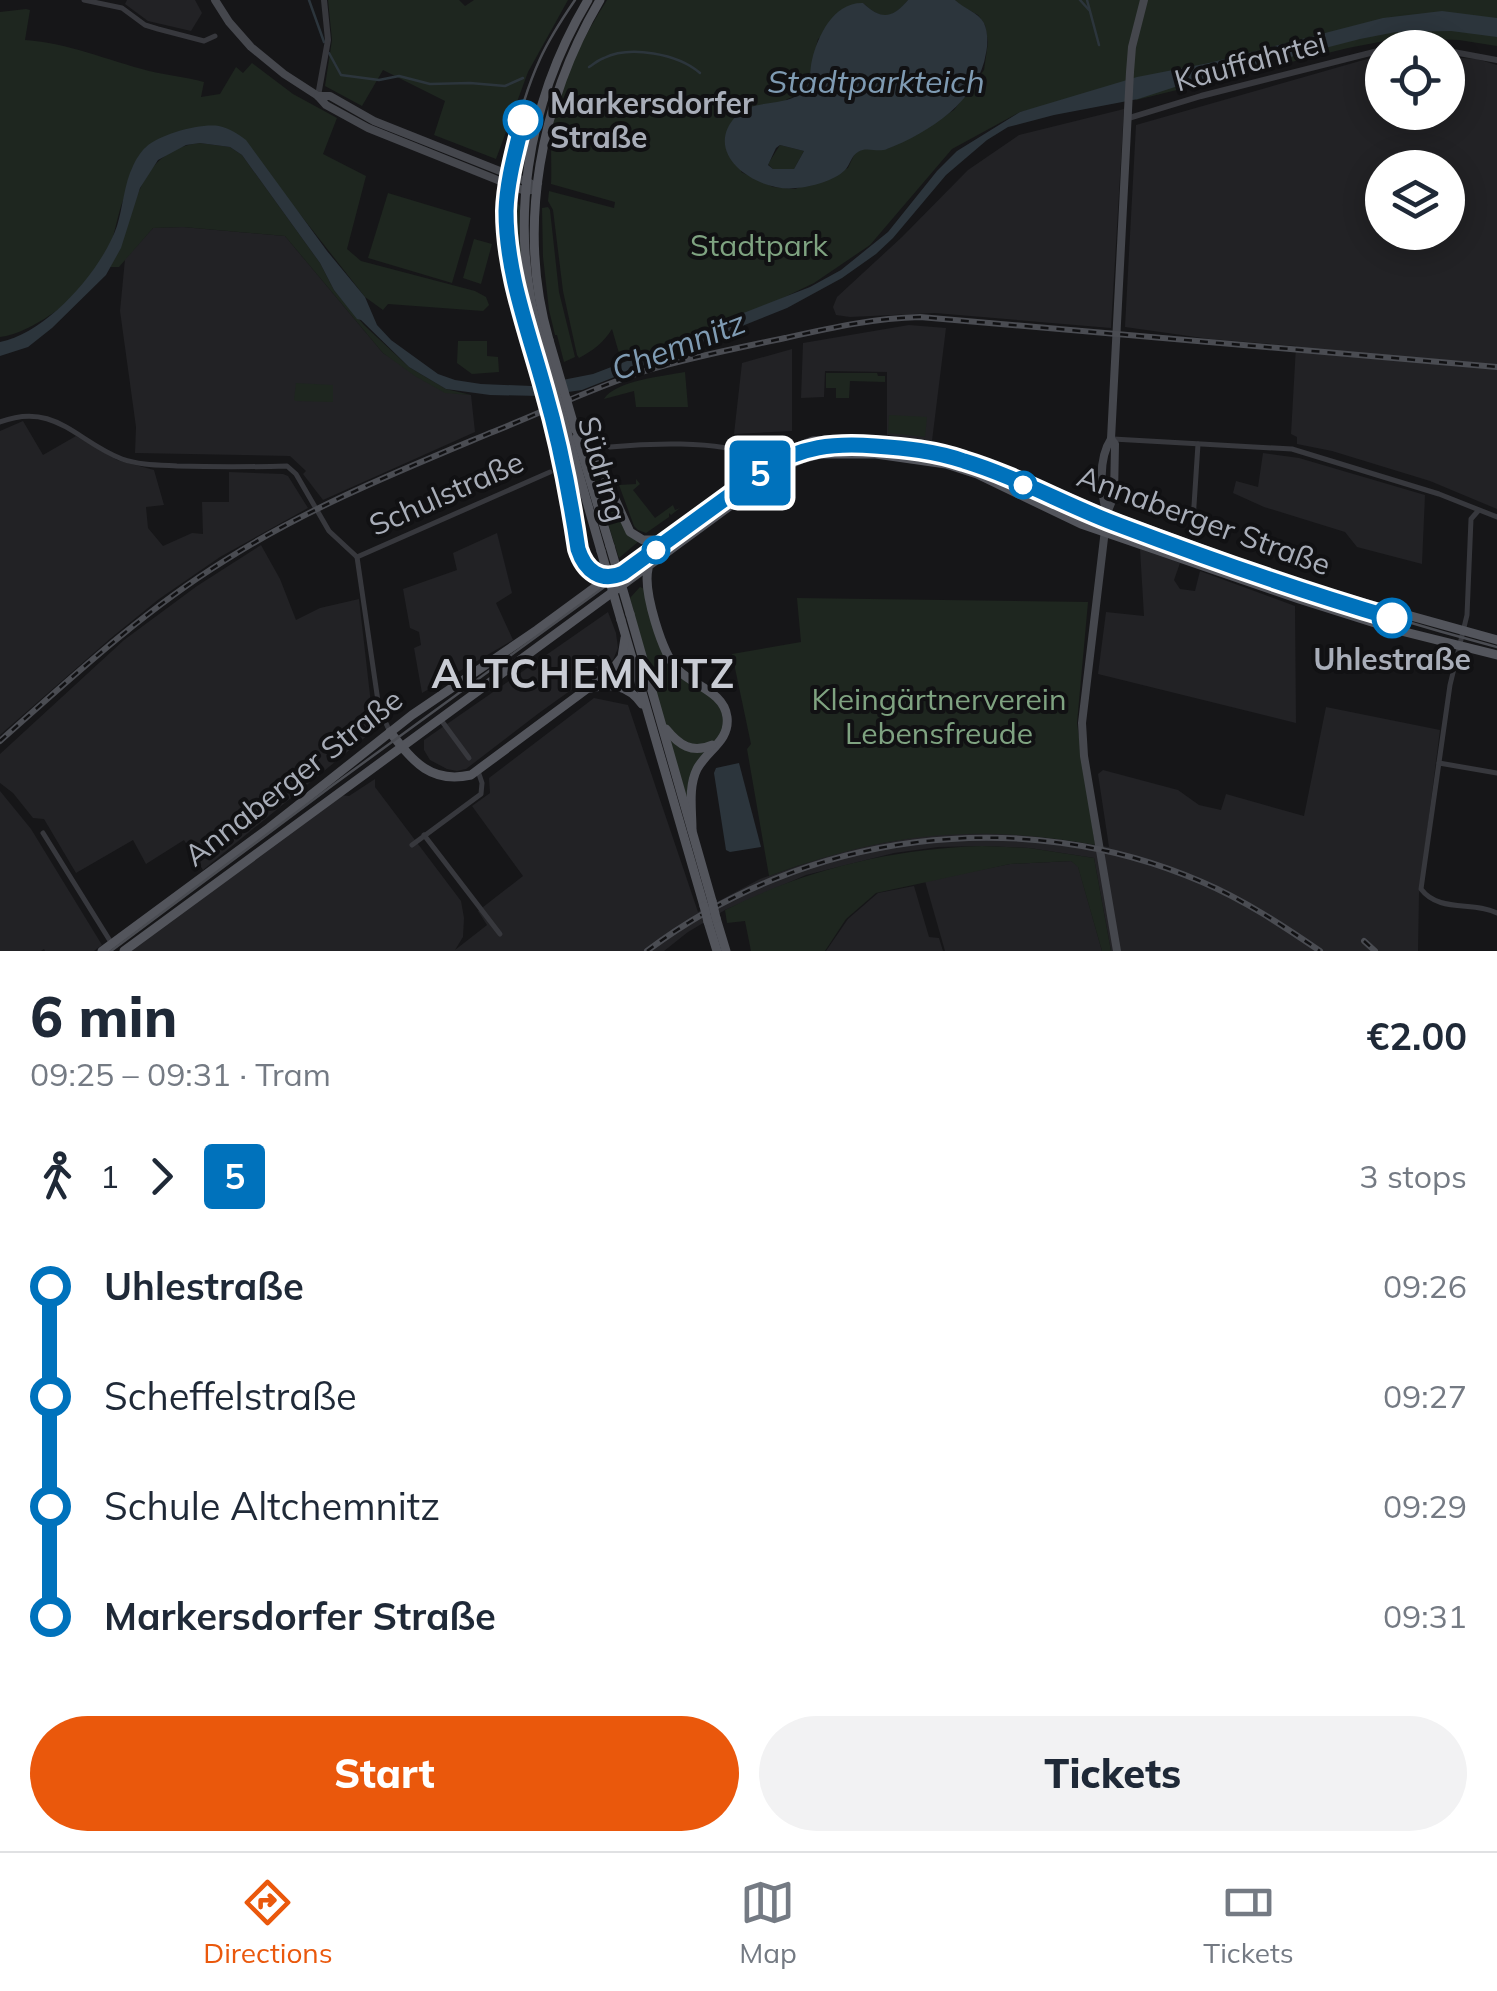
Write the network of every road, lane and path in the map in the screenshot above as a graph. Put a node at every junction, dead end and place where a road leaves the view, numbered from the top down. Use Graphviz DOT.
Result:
graph roads {
  1 [pos="84,0"];
  2 [pos="129,0"];
  3 [pos="215,0"];
  4 [pos="324,0"];
  5 [pos="588,0"];
  6 [pos="600,0"];
  7 [pos="1144,0"];
  8 [pos="122,8"];
  9 [pos="216,36"];
  10 [pos="1365,54"];
  11 [pos="1465,54"];
  12 [pos="1497,60"];
  13 [pos="318,96"];
  14 [pos="1129,118"];
  15 [pos="532,187"];
  16 [pos="0,422"];
  17 [pos="571,430"];
  18 [pos="1110,439"];
  19 [pos="1198,444"];
  20 [pos="610,447"];
  21 [pos="759,468"];
  22 [pos="550,472"];
  23 [pos="1478,511"];
  24 [pos="1497,517"];
  25 [pos="1193,521"];
  26 [pos="1106,523"];
  27 [pos="658,539"];
  28 [pos="357,557"];
  29 [pos="648,567"];
  30 [pos="624,585"];
  31 [pos="648,593"];
  32 [pos="625,617"];
  33 [pos="1464,631"];
  34 [pos="625,638"];
  35 [pos="1497,640"];
  36 [pos="1460,646"];
  37 [pos="1497,656"];
  38 [pos="634,669"];
  39 [pos="610,671"];
  40 [pos="587,689"];
  41 [pos="652,693"];
  42 [pos="646,711"];
  43 [pos="441,720"];
  44 [pos="662,725"];
  45 [pos="390,732"];
  46 [pos="722,737"];
  47 [pos="403,748"];
  48 [pos="469,758"];
  49 [pos="1438,763"];
  50 [pos="478,771"];
  51 [pos="1497,773"];
  52 [pos="692,830"];
  53 [pos="43,833"];
  54 [pos="424,836"];
  55 [pos="412,845"];
  56 [pos="708,904"];
  57 [pos="1496,910"];
  58 [pos="712,920"];
  59 [pos="500,934"];
  60 [pos="114,948"];
  61 [pos="102,951"];
  62 [pos="124,951"];
  63 [pos="716,951"];
  64 [pos="726,951"];
  65 [pos="1117,951"];
  1 -- 8 [label="street"];
  2 -- 8 [label="street"];
  3 -- 13 [label="main road"];
  4 -- 13 [label="street"];
  5 -- 15 [label="main road, Südring"];
  6 -- 15 [label="main road, Südring"];
  7 -- 14 [label="main road"];
  8 -- 9 [label="street"];
  10 -- 14 [label="street, Kauffahrtei"];
  11 -- 12 [label="street"];
  13 -- 15 [label="main road"];
  14 -- 18 [label="main road"];
  15 -- 17 [label="main road, Südring, bridge"];
  16 -- 28 [label="street, Schulstraße"];
  17 -- 27 [label="main road"];
  17 -- 32 [label="main road, Südring, bridge"];
  18 -- 19 [label="street"];
  18 -- 26 [label="main road"];
  19 -- 23 [label="street"];
  19 -- 25 [label="street"];
  20 -- 21 [label="street"];
  21 -- 26 [label="main road, Annaberger Straße"];
  21 -- 27 [label="main road, Annaberger Straße"];
  22 -- 28 [label="street, Schulstraße"];
  23 -- 24 [label="street"];
  23 -- 33 [label="street"];
  26 -- 29 [label="main road, Annaberger Straße"];
  26 -- 33 [label="main road, Annaberger Straße"];
  26 -- 36 [label="main road, Annaberger Straße"];
  26 -- 65 [label="main road"];
  27 -- 45 [label="main road, Annaberger Straße"];
  28 -- 45 [label="street"];
  29 -- 30 [label="main road, Annaberger Straße"];
  29 -- 31 [label="main road"];
  30 -- 31 [label="main road"];
  30 -- 43 [label="main road, Annaberger Straße"];
  31 -- 46 [label="main road"];
  32 -- 34 [label="main road, Südring"];
  32 -- 41 [label="main road, Südring"];
  33 -- 35 [label="main road, Annaberger Straße"];
  33 -- 36 [label="street"];
  34 -- 38 [label="main road, Südring"];
  34 -- 39 [label="main road"];
  36 -- 37 [label="main road, Annaberger Straße"];
  36 -- 49 [label="street"];
  38 -- 39 [label="main road"];
  38 -- 41 [label="main road"];
  38 -- 42 [label="main road, Südring"];
  39 -- 40 [label="main road"];
  40 -- 42 [label="main road"];
  40 -- 50 [label="main road"];
  41 -- 44 [label="main road, Südring"];
  42 -- 56 [label="main road, Südring"];
  43 -- 47 [label="main road, Annaberger Straße"];
  43 -- 48 [label="street"];
  44 -- 46 [label="main road"];
  44 -- 52 [label="main road, Südring"];
  45 -- 47 [label="main road"];
  45 -- 60 [label="main road, Annaberger Straße"];
  46 -- 52 [label="main road"];
  47 -- 50 [label="main road"];
  47 -- 62 [label="main road, Annaberger Straße"];
  49 -- 51 [label="street"];
  49 -- 57 [label="street"];
  50 -- 54 [label="street"];
  52 -- 56 [label="main road, Südring"];
  53 -- 60 [label="street"];
  54 -- 55 [label="street"];
  54 -- 59 [label="street"];
  56 -- 58 [label="main road, Südring, bridge"];
  58 -- 63 [label="main road, Südring"];
  58 -- 64 [label="main road, Südring"];
  60 -- 61 [label="main road, Annaberger Straße"];
}
